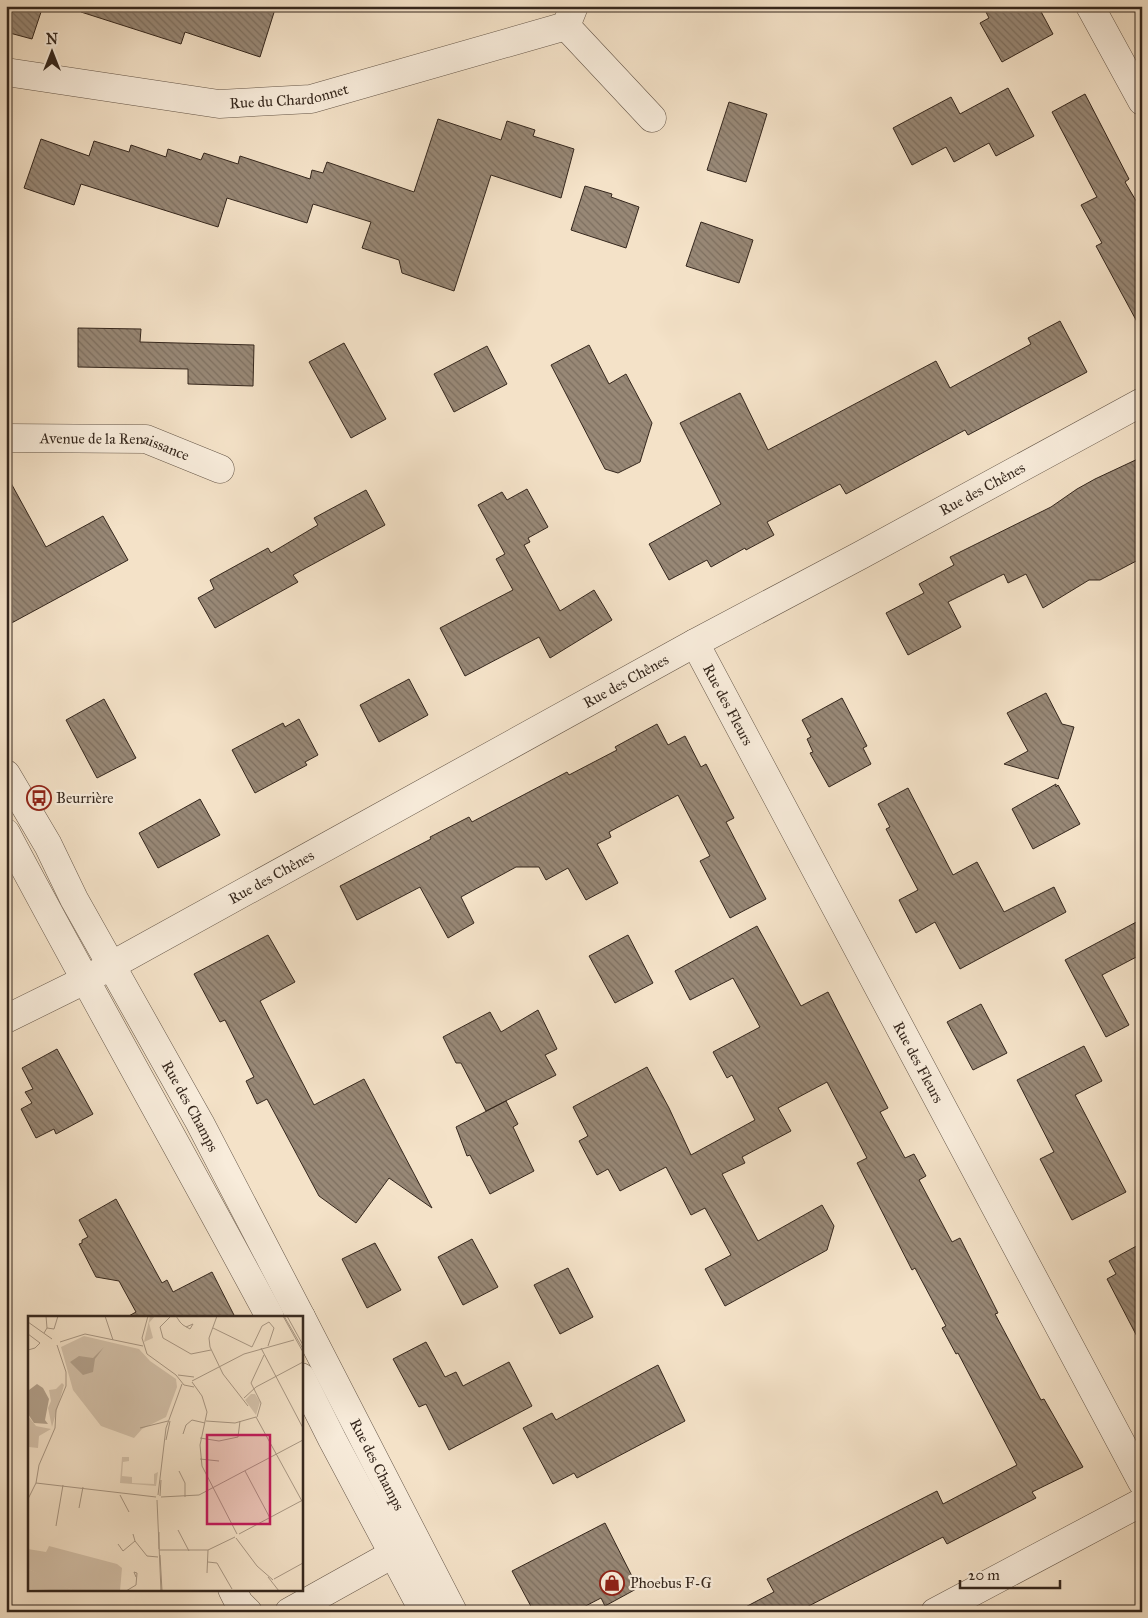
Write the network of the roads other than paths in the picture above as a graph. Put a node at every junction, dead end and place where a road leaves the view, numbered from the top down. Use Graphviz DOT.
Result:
graph roads {
  1 [pos="1090,6"];
  2 [pos="570,16"];
  3 [pos="6,72"];
  4 [pos="1142,102"];
  5 [pos="652,118"];
  6 [pos="1142,402"];
  7 [pos="6,438"];
  8 [pos="220,469"];
  9 [pos="695,643"];
  10 [pos="6,774"];
  11 [pos="6,833"];
  12 [pos="112,966"];
  13 [pos="85,980"];
  14 [pos="6,1019"];
  15 [pos="269,1316"];
  16 [pos="300,1316"];
  17 [pos="302,1319"];
  18 [pos="302,1379"];
  19 [pos="1142,1482"];
  20 [pos="1142,1502"];
  21 [pos="392,1554"];
  22 [pos="232,1590"];
  23 [pos="248,1612"];
  24 [pos="289,1612"];
  25 [pos="424,1612"];
  26 [pos="453,1612"];
  27 [pos="935,1612"];
  1 -- 4 [label="street"];
  2 -- 3 [label="street, Rue du Chardonnet"];
  2 -- 5 [label="street, Rue du Chardonnet"];
  6 -- 9 [label="street, Rue des Chênes"];
  7 -- 8 [label="street, Avenue de la Renaissance"];
  9 -- 12 [label="street, Rue des Chênes"];
  9 -- 19 [label="street, Rue des Fleurs"];
  10 -- 12 [label="street, Rue des Champs"];
  11 -- 13 [label="street, Rue des Champs"];
  12 -- 13 [label="street, Rue des Chênes"];
  12 -- 16 [label="street, Rue des Champs"];
  13 -- 14 [label="street, Rue des Chênes"];
  13 -- 15 [label="street, Rue des Champs"];
  17 -- 26 [label="street, Rue des Champs"];
  18 -- 21 [label="street, Rue des Champs"];
  20 -- 27 [label="street"];
  21 -- 24 [label="street"];
  21 -- 25 [label="street, Rue des Champs"];
  22 -- 23 [label="street"];
}
